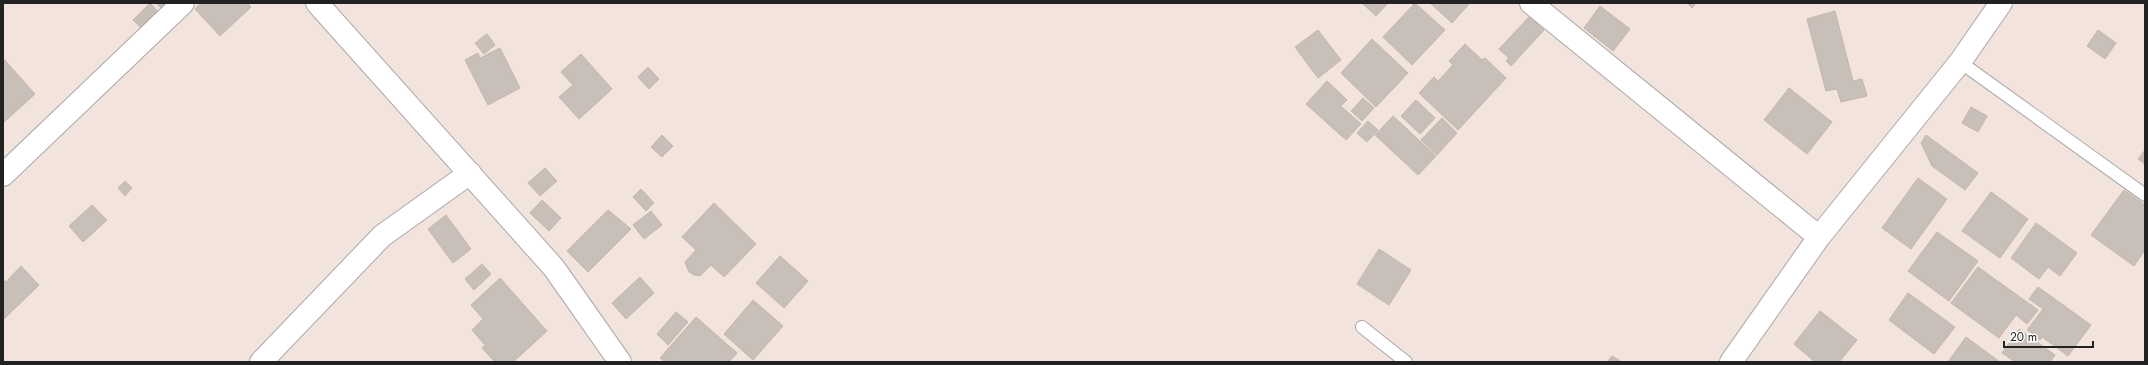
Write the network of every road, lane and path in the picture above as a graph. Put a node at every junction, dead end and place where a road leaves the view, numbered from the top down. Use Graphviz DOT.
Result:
graph roads {
  1 [pos="183,3"];
  2 [pos="317,3"];
  3 [pos="1531,3"];
  4 [pos="2001,3"];
  5 [pos="1960,62"];
  6 [pos="470,173"];
  7 [pos="3,175"];
  8 [pos="2145,195"];
  9 [pos="1819,237"];
  10 [pos="1362,327"];
  11 [pos="1741,358"];
  12 [pos="261,362"];
  13 [pos="620,362"];
  14 [pos="1406,362"];
  1 -- 7 [label="street"];
  2 -- 6 [label="street"];
  3 -- 9 [label="street"];
  4 -- 5 [label="street"];
  5 -- 8 [label="lane"];
  5 -- 9 [label="street"];
  6 -- 12 [label="street"];
  6 -- 13 [label="street"];
  9 -- 11 [label="street"];
  10 -- 14 [label="lane"];
}
